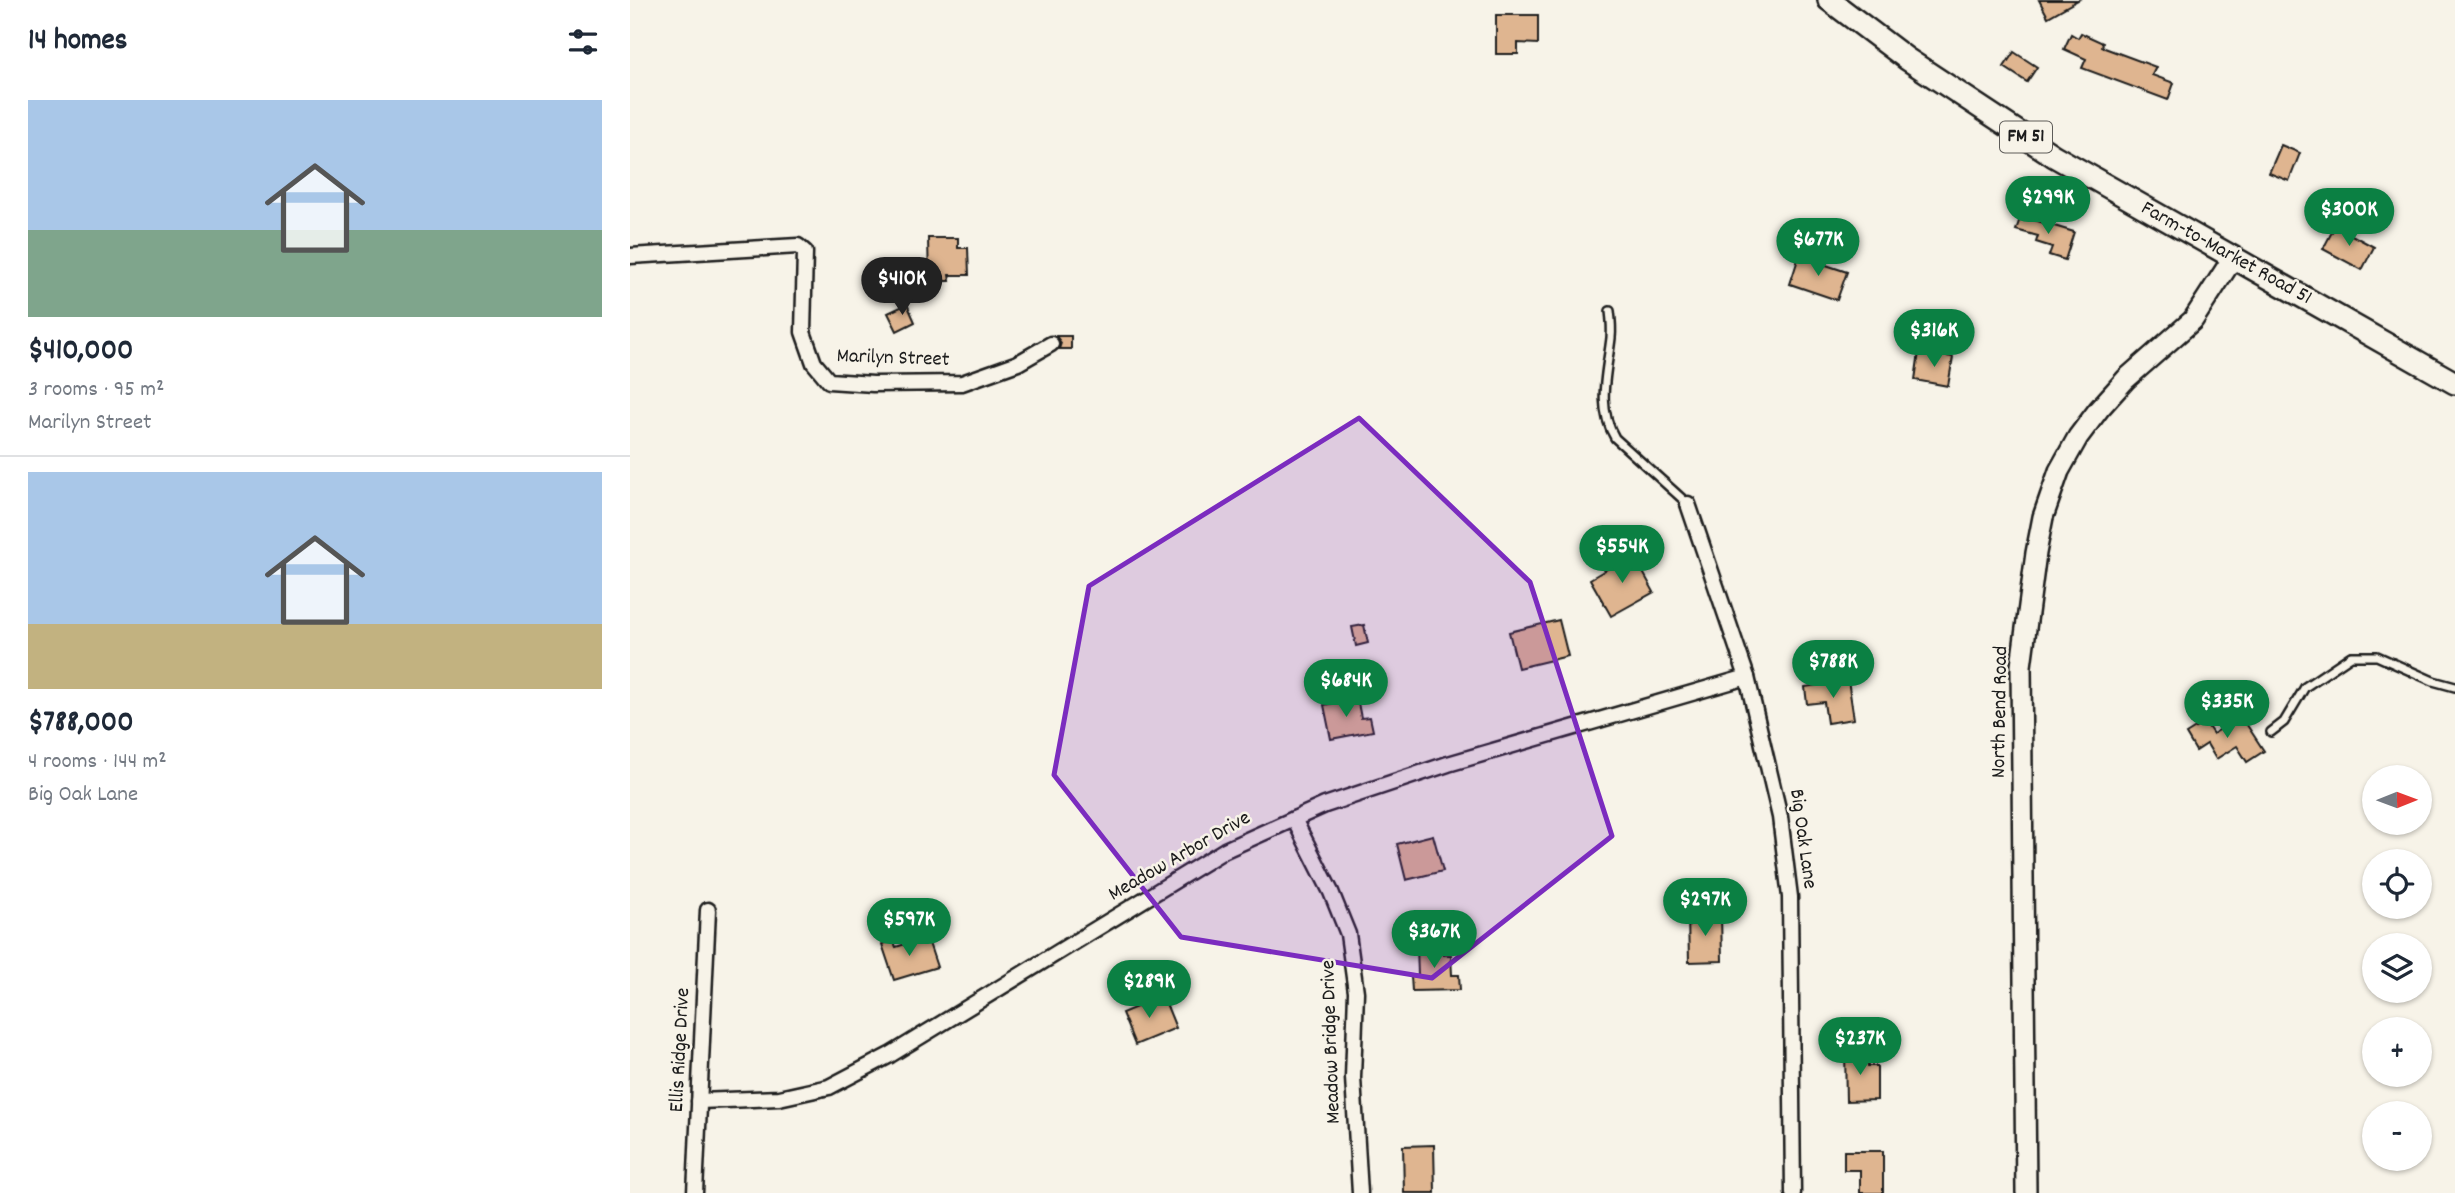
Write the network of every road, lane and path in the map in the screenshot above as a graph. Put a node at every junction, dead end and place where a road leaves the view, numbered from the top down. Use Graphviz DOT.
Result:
graph roads {
  1 [pos="1829,0"];
  2 [pos="630,256"];
  3 [pos="2233,258"];
  4 [pos="1610,311"];
  5 [pos="1051,344"];
  6 [pos="2455,383"];
  7 [pos="1688,504"];
  8 [pos="1747,677"];
  9 [pos="2455,687"];
  10 [pos="2271,732"];
  11 [pos="1294,819"];
  12 [pos="708,910"];
  13 [pos="699,1101"];
  14 [pos="695,1193"];
  15 [pos="1360,1193"];
  16 [pos="1793,1193"];
  17 [pos="2026,1193"];
  1 -- 3 [label="main road, Farm-to-Market Road 51 / FM 51"];
  2 -- 5 [label="street, Marilyn Street"];
  3 -- 6 [label="main road, Farm-to-Market Road 51 / FM 51"];
  3 -- 17 [label="street, North Bend Road"];
  4 -- 7 [label="lane"];
  7 -- 8 [label="street, Big Oak Lane"];
  8 -- 11 [label="street, Meadow Arbor Drive"];
  8 -- 16 [label="street, Big Oak Lane"];
  9 -- 10 [label="lane"];
  11 -- 13 [label="street, Meadow Arbor Drive"];
  11 -- 15 [label="street, Meadow Bridge Drive"];
  12 -- 13 [label="street, Ellis Ridge Drive"];
  13 -- 14 [label="street, Ellis Ridge Drive"];
}
